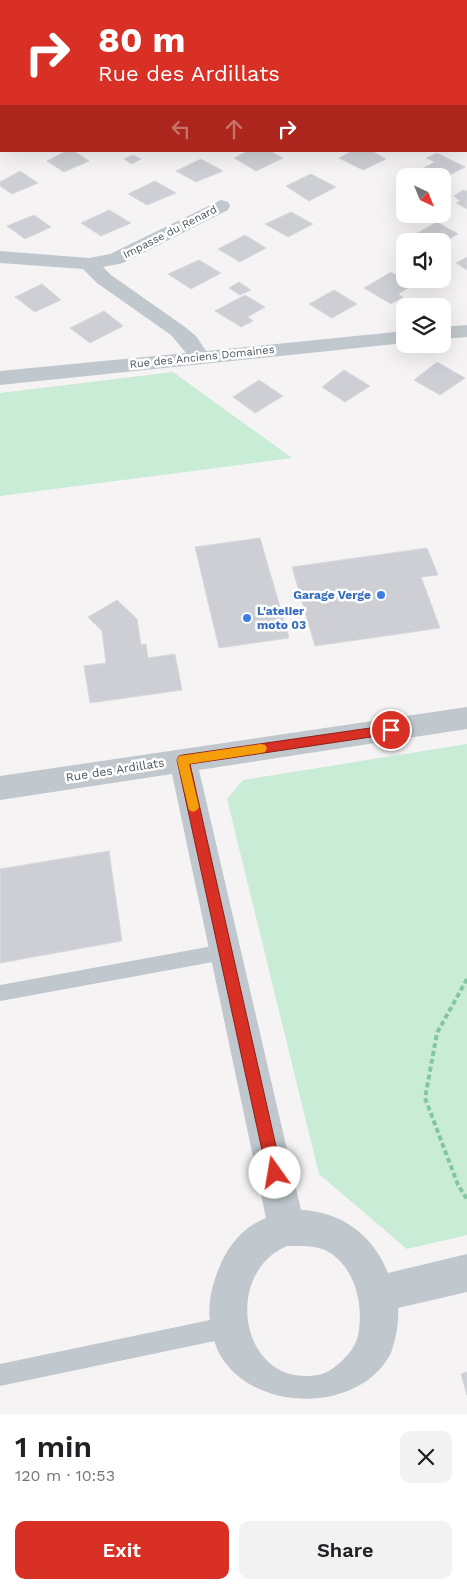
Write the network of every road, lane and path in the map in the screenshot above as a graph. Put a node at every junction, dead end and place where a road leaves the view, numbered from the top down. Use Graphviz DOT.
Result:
graph roads {
  1 [pos="222,206"];
  2 [pos="0,257"];
  3 [pos="89,264"];
  4 [pos="467,331"];
  5 [pos="451,332"];
  6 [pos="396,338"];
  7 [pos="199,357"];
  8 [pos="0,378"];
  9 [pos="467,718"];
  10 [pos="183,760"];
  11 [pos="0,788"];
  12 [pos="224,952"];
  13 [pos="467,979"];
  14 [pos="0,993"];
  15 [pos="467,1199"];
  16 [pos="287,1228"];
  17 [pos="467,1274"];
  18 [pos="378,1294"];
  19 [pos="229,1327"];
  20 [pos="0,1375"];
  21 [pos="323,1405"];
  1 -- 3 [label="street, Impasse du Renard"];
  2 -- 3 [label="street, Impasse du Renard"];
  3 -- 7 [label="street"];
  4 -- 5 [label="street"];
  6 -- 7 [label="street, Rue des Anciens Domaines"];
  7 -- 8 [label="street, Rue des Anciens Domaines"];
  9 -- 10 [label="street, Rue des Ardillats"];
  10 -- 11 [label="street, Rue des Ardillats"];
  10 -- 12 [label="street"];
  12 -- 14 [label="lane"];
  12 -- 16 [label="street"];
  13 -- 15 [label="path"];
  16 -- 18 [label="street"];
  16 -- 19 [label="street"];
  17 -- 18 [label="street"];
  18 -- 21 [label="street"];
  19 -- 20 [label="lane"];
  19 -- 21 [label="street"];
}
